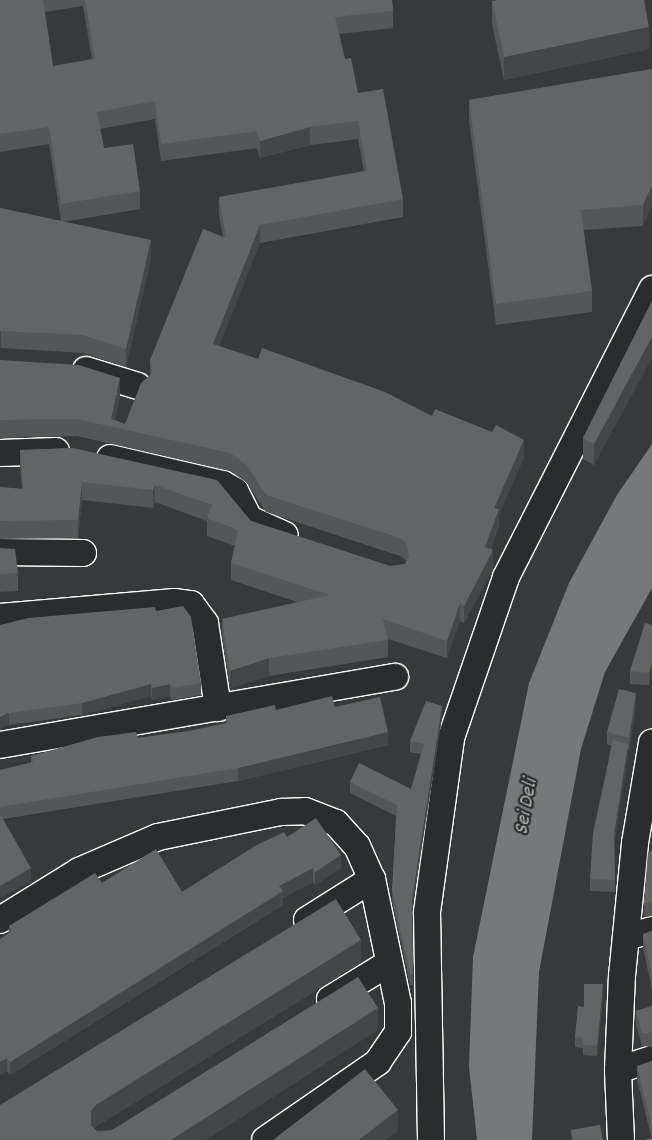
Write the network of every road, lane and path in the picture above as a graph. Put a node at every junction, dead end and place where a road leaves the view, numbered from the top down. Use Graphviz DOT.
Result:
graph roads {
  1 [pos="652,289"];
  2 [pos="64,367"];
  3 [pos="138,386"];
  4 [pos="0,453"];
  5 [pos="311,544"];
  6 [pos="0,552"];
  7 [pos="83,553"];
  8 [pos="0,617"];
  9 [pos="395,677"];
  10 [pos="218,708"];
  11 [pos="652,742"];
  12 [pos="0,745"];
  13 [pos="372,880"];
  14 [pos="0,920"];
  15 [pos="652,930"];
  16 [pos="287,933"];
  17 [pos="626,938"];
  18 [pos="389,963"];
  19 [pos="312,1011"];
  20 [pos="652,1059"];
  21 [pos="618,1070"];
  22 [pos="265,1140"];
  23 [pos="431,1140"];
  24 [pos="621,1140"];
  1 -- 23 [label="street"];
  2 -- 3 [label="street"];
  4 -- 5 [label="street"];
  6 -- 7 [label="street"];
  8 -- 10 [label="street"];
  9 -- 10 [label="street"];
  10 -- 12 [label="street"];
  11 -- 17 [label="street"];
  13 -- 14 [label="street"];
  13 -- 16 [label="street"];
  13 -- 18 [label="street"];
  15 -- 17 [label="street"];
  17 -- 21 [label="street"];
  18 -- 19 [label="street"];
  18 -- 22 [label="street"];
  20 -- 21 [label="street"];
  21 -- 24 [label="street"];
}
